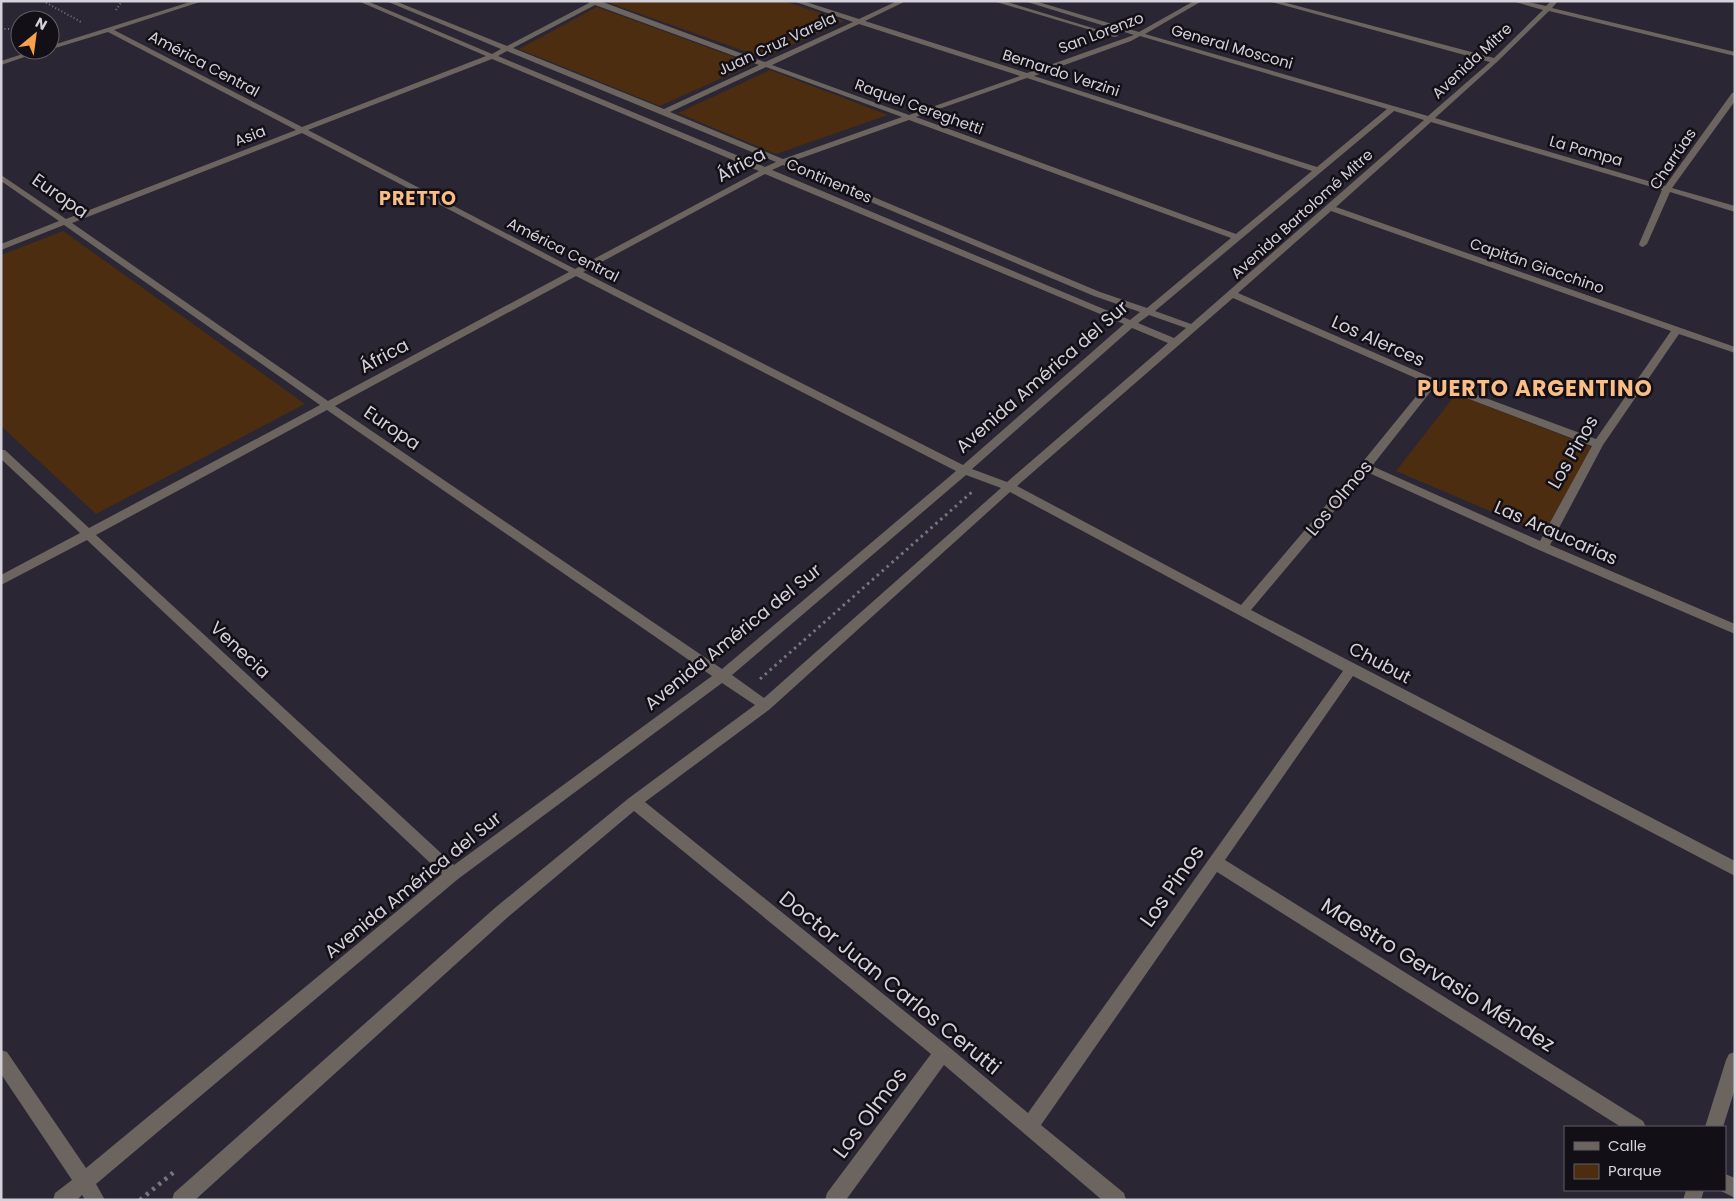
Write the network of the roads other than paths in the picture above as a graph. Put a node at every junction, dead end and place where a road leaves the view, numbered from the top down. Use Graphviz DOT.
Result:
graph roads {
  1 [pos="200,1"];
  2 [pos="361,1"];
  3 [pos="389,1"];
  4 [pos="796,1"];
  5 [pos="903,1"];
  6 [pos="996,1"];
  7 [pos="1028,1"];
  8 [pos="1199,1"];
  9 [pos="1271,1"];
  10 [pos="1515,1"];
  11 [pos="1555,1"];
  12 [pos="594,2"];
  13 [pos="1547,9"];
  14 [pos="859,22"];
  15 [pos="109,30"];
  16 [pos="1141,35"];
  17 [pos="1129,40"];
  18 [pos="1138,43"];
  19 [pos="60,45"];
  20 [pos="508,49"];
  21 [pos="1735,54"];
  22 [pos="494,56"];
  23 [pos="1495,61"];
  24 [pos="766,64"];
  25 [pos="1024,76"];
  26 [pos="1252,76"];
  27 [pos="1735,95"];
  28 [pos="1389,111"];
  29 [pos="664,112"];
  30 [pos="906,117"];
  31 [pos="1429,120"];
  32 [pos="302,130"];
  33 [pos="782,162"];
  34 [pos="766,170"];
  35 [pos="1318,170"];
  36 [pos="1,177"];
  37 [pos="1667,189"];
  38 [pos="1330,208"];
  39 [pos="1735,209"];
  40 [pos="66,222"];
  41 [pos="1238,238"];
  42 [pos="1643,244"];
  43 [pos="1,247"];
  44 [pos="576,272"];
  45 [pos="1232,294"];
  46 [pos="1150,311"];
  47 [pos="1130,324"];
  48 [pos="1194,328"];
  49 [pos="1676,331"];
  50 [pos="1174,342"];
  51 [pos="1735,350"];
  52 [pos="1433,382"];
  53 [pos="327,405"];
  54 [pos="1598,444"];
  55 [pos="1,454"];
  56 [pos="1365,467"];
  57 [pos="964,470"];
  58 [pos="1009,487"];
  59 [pos="88,534"];
  60 [pos="1543,547"];
  61 [pos="1,581"];
  62 [pos="1243,611"];
  63 [pos="1735,629"];
  64 [pos="1351,669"];
  65 [pos="722,676"];
  66 [pos="765,705"];
  67 [pos="634,802"];
  68 [pos="1215,862"];
  69 [pos="1735,869"];
  70 [pos="453,874"];
  71 [pos="943,1053"];
  72 [pos="1,1058"];
  73 [pos="1735,1060"];
  74 [pos="1635,1126"];
  75 [pos="1714,1126"];
  76 [pos="1029,1127"];
  77 [pos="85,1180"];
  78 [pos="62,1200"];
  79 [pos="96,1200"];
  80 [pos="181,1200"];
  81 [pos="834,1200"];
  82 [pos="1117,1200"];
  1 -- 15 [label="street"];
  2 -- 22 [label="street, Continentes"];
  3 -- 20 [label="street, Continentes"];
  4 -- 14 [label="street, Bernardo Verzini"];
  5 -- 14 [label="street, Juan Cruz Varela"];
  6 -- 17 [label="street"];
  7 -- 16 [label="street, General Mosconi"];
  8 -- 16 [label="street, San Lorenzo"];
  9 -- 23 [label="street"];
  10 -- 13 [label="street"];
  11 -- 13 [label="street, Avenida Mitre"];
  12 -- 20 [label="street, Asia"];
  12 -- 24 [label="street, Raquel Cereghetti"];
  13 -- 21 [label="street"];
  13 -- 23 [label="street, Avenida Mitre"];
  14 -- 24 [label="street, Juan Cruz Varela"];
  14 -- 25 [label="street, Bernardo Verzini"];
  15 -- 19 [label="street"];
  15 -- 32 [label="street, América Central"];
  16 -- 17 [label="street, San Lorenzo"];
  16 -- 28 [label="street, General Mosconi"];
  17 -- 18 [label="street"];
  17 -- 25 [label="street, San Lorenzo"];
  20 -- 22 [label="street, Asia"];
  20 -- 29 [label="street, Continentes"];
  22 -- 32 [label="street, Asia"];
  22 -- 34 [label="street, Continentes"];
  23 -- 31 [label="street, Avenida Mitre"];
  24 -- 29 [label="street, Juan Cruz Varela"];
  24 -- 30 [label="street, Raquel Cereghetti"];
  25 -- 30 [label="street, San Lorenzo"];
  25 -- 35 [label="street, Bernardo Verzini"];
  26 -- 28 [label="street, General Mosconi"];
  27 -- 37 [label="street, Charrúas"];
  28 -- 31 [label="street, General Mosconi"];
  28 -- 35 [label="street, Avenida América del Sur"];
  29 -- 33 [label="street, Continentes"];
  30 -- 33 [label="street, San Lorenzo"];
  30 -- 41 [label="street, Raquel Cereghetti"];
  31 -- 37 [label="street, La Pampa"];
  31 -- 38 [label="street, Avenida Bartolomé Mitre"];
  32 -- 40 [label="street, Asia"];
  32 -- 44 [label="street, América Central"];
  33 -- 34 [label="street, África"];
  33 -- 46 [label="street, Continentes"];
  34 -- 44 [label="street, África"];
  34 -- 47 [label="street, Continentes"];
  35 -- 41 [label="street, Avenida América del Sur"];
  36 -- 40 [label="street, Europa"];
  37 -- 39 [label="street, La Pampa"];
  37 -- 42 [label="street, Charrúas"];
  38 -- 45 [label="street, Avenida Bartolomé Mitre"];
  38 -- 49 [label="street, Capitán Giacchino"];
  40 -- 43 [label="street, Asia"];
  40 -- 53 [label="street, Europa"];
  41 -- 46 [label="street, Avenida América del Sur"];
  44 -- 53 [label="street, África"];
  44 -- 57 [label="street, América Central"];
  45 -- 48 [label="street, Avenida Bartolomé Mitre"];
  45 -- 52 [label="street, Los Alerces"];
  46 -- 47 [label="street, Avenida América del Sur"];
  46 -- 48 [label="street, Continentes"];
  47 -- 50 [label="street, Continentes"];
  47 -- 57 [label="street, Avenida América del Sur"];
  48 -- 50 [label="street"];
  49 -- 51 [label="street, Capitán Giacchino"];
  49 -- 54 [label="street, Los Pinos"];
  50 -- 58 [label="street"];
  52 -- 54 [label="street, Los Alerces"];
  52 -- 56 [label="street, Los Olmos"];
  53 -- 59 [label="street, África"];
  53 -- 65 [label="street, Europa"];
  54 -- 60 [label="street, Los Pinos"];
  55 -- 59 [label="street, Venecia"];
  56 -- 60 [label="street, Las Araucarias"];
  56 -- 62 [label="street, Los Olmos"];
  57 -- 58 [label="street, América Central"];
  57 -- 65 [label="street, Avenida América del Sur"];
  58 -- 62 [label="street, Chubut"];
  58 -- 66 [label="street"];
  59 -- 61 [label="street, África"];
  59 -- 70 [label="street, Venecia"];
  60 -- 63 [label="street, Las Araucarias"];
  62 -- 64 [label="street, Chubut"];
  64 -- 68 [label="street, Los Pinos"];
  64 -- 69 [label="street, Chubut"];
  65 -- 66 [label="street, Europa"];
  65 -- 70 [label="street, Avenida América del Sur"];
  66 -- 67 [label="street"];
  67 -- 71 [label="street, Doctor Juan Carlos Cerutti"];
  67 -- 80 [label="street"];
  68 -- 74 [label="street, Maestro Gervasio Méndez"];
  68 -- 76 [label="street, Los Pinos"];
  70 -- 77 [label="street, Avenida América del Sur"];
  71 -- 76 [label="street, Doctor Juan Carlos Cerutti"];
  71 -- 81 [label="street, Los Olmos"];
  72 -- 77 [label="street"];
  73 -- 75 [label="street"];
  76 -- 82 [label="street, Doctor Juan Carlos Cerutti"];
  77 -- 78 [label="street, Avenida América del Sur"];
  77 -- 79 [label="street"];
}
